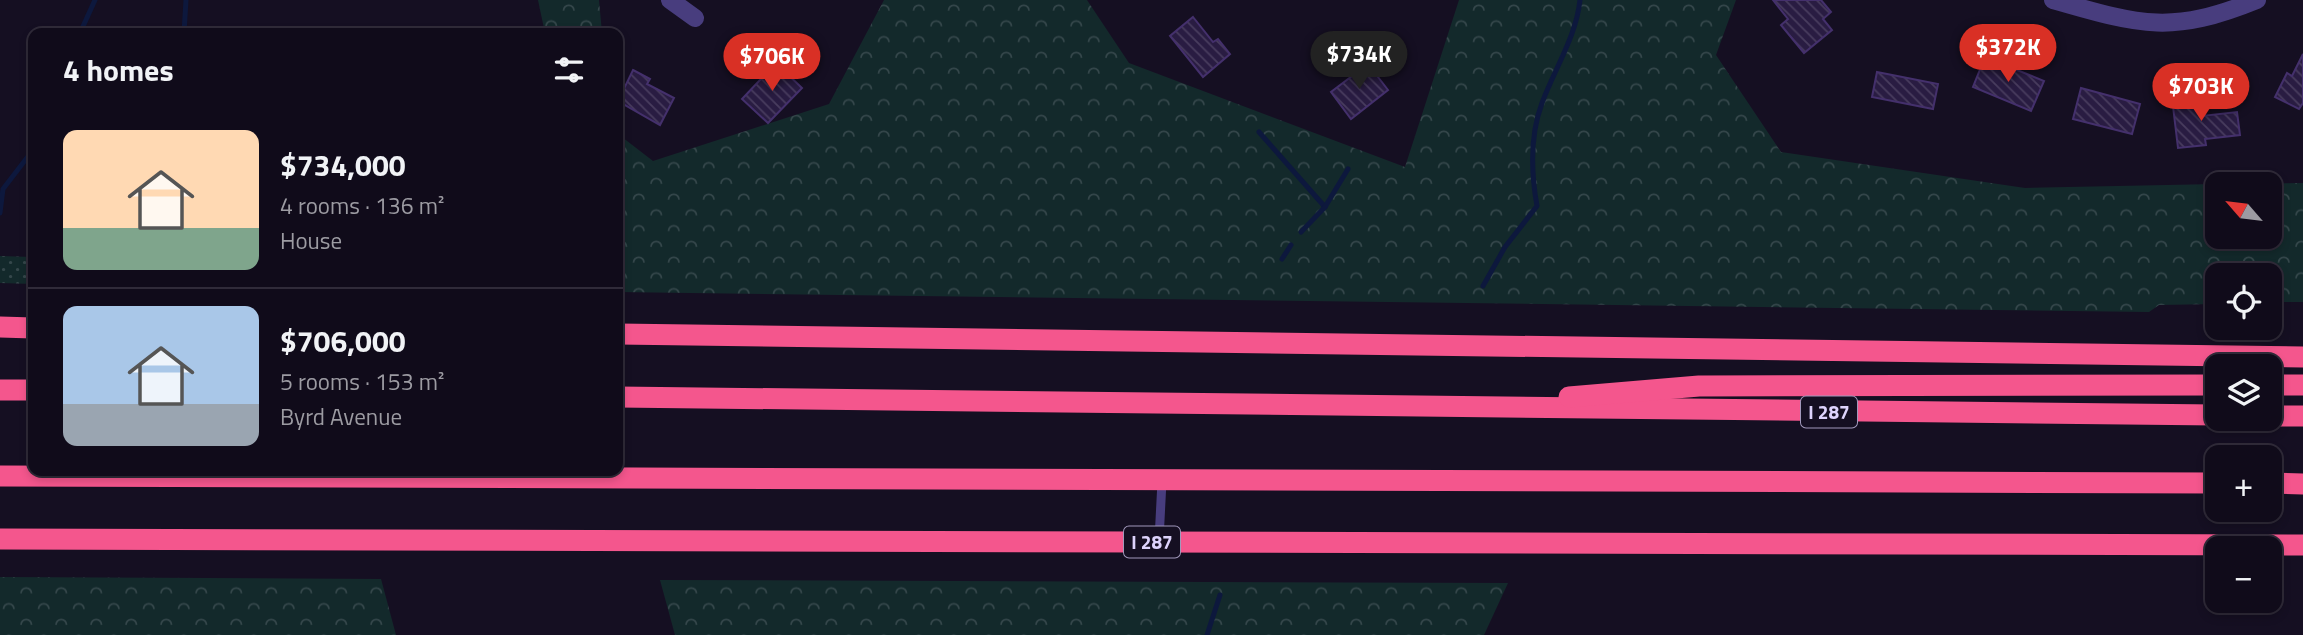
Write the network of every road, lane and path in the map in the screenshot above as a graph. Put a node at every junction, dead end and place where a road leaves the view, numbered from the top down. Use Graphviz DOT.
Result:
graph roads {
  1 [pos="670,0"];
  2 [pos="2053,0"];
  3 [pos="2258,0"];
  4 [pos="695,18"];
  5 [pos="0,327"];
  6 [pos="28,328"];
  7 [pos="623,334"];
  8 [pos="2303,357"];
  9 [pos="2205,385"];
  10 [pos="2282,385"];
  11 [pos="2303,385"];
  12 [pos="0,390"];
  13 [pos="28,390"];
  14 [pos="623,397"];
  15 [pos="1440,407"];
  16 [pos="2205,415"];
  17 [pos="2282,416"];
  18 [pos="2303,416"];
  19 [pos="0,476"];
  20 [pos="1162,479"];
  21 [pos="2205,483"];
  22 [pos="2282,483"];
  23 [pos="2303,484"];
  24 [pos="0,539"];
  25 [pos="1159,542"];
  26 [pos="2303,545"];
  1 -- 4 [label="street"];
  2 -- 3 [label="street"];
  5 -- 6 [label="highway"];
  7 -- 8 [label="highway"];
  9 -- 15 [label="highway"];
  10 -- 11 [label="highway"];
  12 -- 13 [label="highway"];
  14 -- 15 [label="highway, I 287"];
  15 -- 16 [label="highway, I 287"];
  17 -- 18 [label="highway"];
  19 -- 20 [label="highway"];
  20 -- 21 [label="highway"];
  20 -- 25 [label="lane"];
  22 -- 23 [label="highway"];
  24 -- 25 [label="highway, I 287"];
  25 -- 26 [label="highway, I 287"];
}
